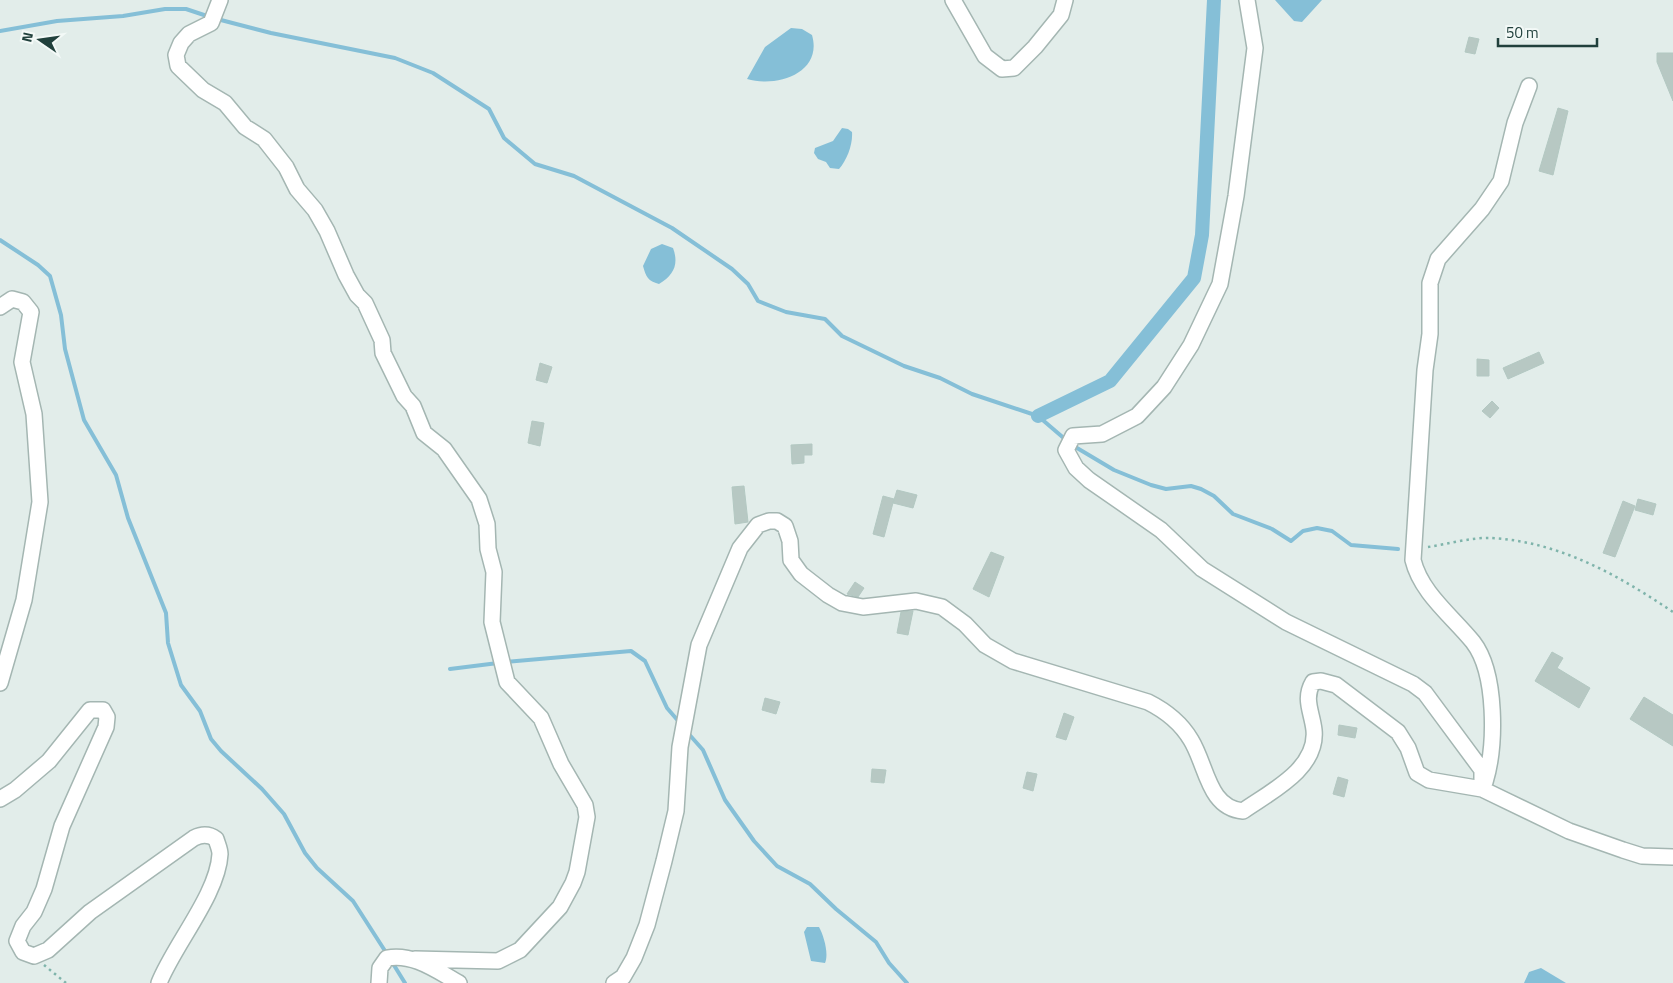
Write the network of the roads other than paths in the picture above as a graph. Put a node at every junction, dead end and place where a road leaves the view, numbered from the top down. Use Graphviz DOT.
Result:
graph roads {
  1 [pos="220,0"];
  2 [pos="953,0"];
  3 [pos="1065,0"];
  4 [pos="1247,0"];
  5 [pos="1529,86"];
  6 [pos="0,307"];
  7 [pos="0,683"];
  8 [pos="1482,789"];
  9 [pos="0,799"];
  10 [pos="1673,857"];
  11 [pos="415,960"];
  12 [pos="159,983"];
  13 [pos="379,983"];
  14 [pos="459,983"];
  15 [pos="614,983"];
  1 -- 11 [label="street"];
  2 -- 3 [label="street"];
  4 -- 8 [label="street"];
  5 -- 8 [label="street"];
  6 -- 7 [label="street"];
  8 -- 10 [label="street"];
  8 -- 15 [label="street"];
  9 -- 12 [label="street"];
  11 -- 13 [label="street"];
  11 -- 14 [label="street"];
}
